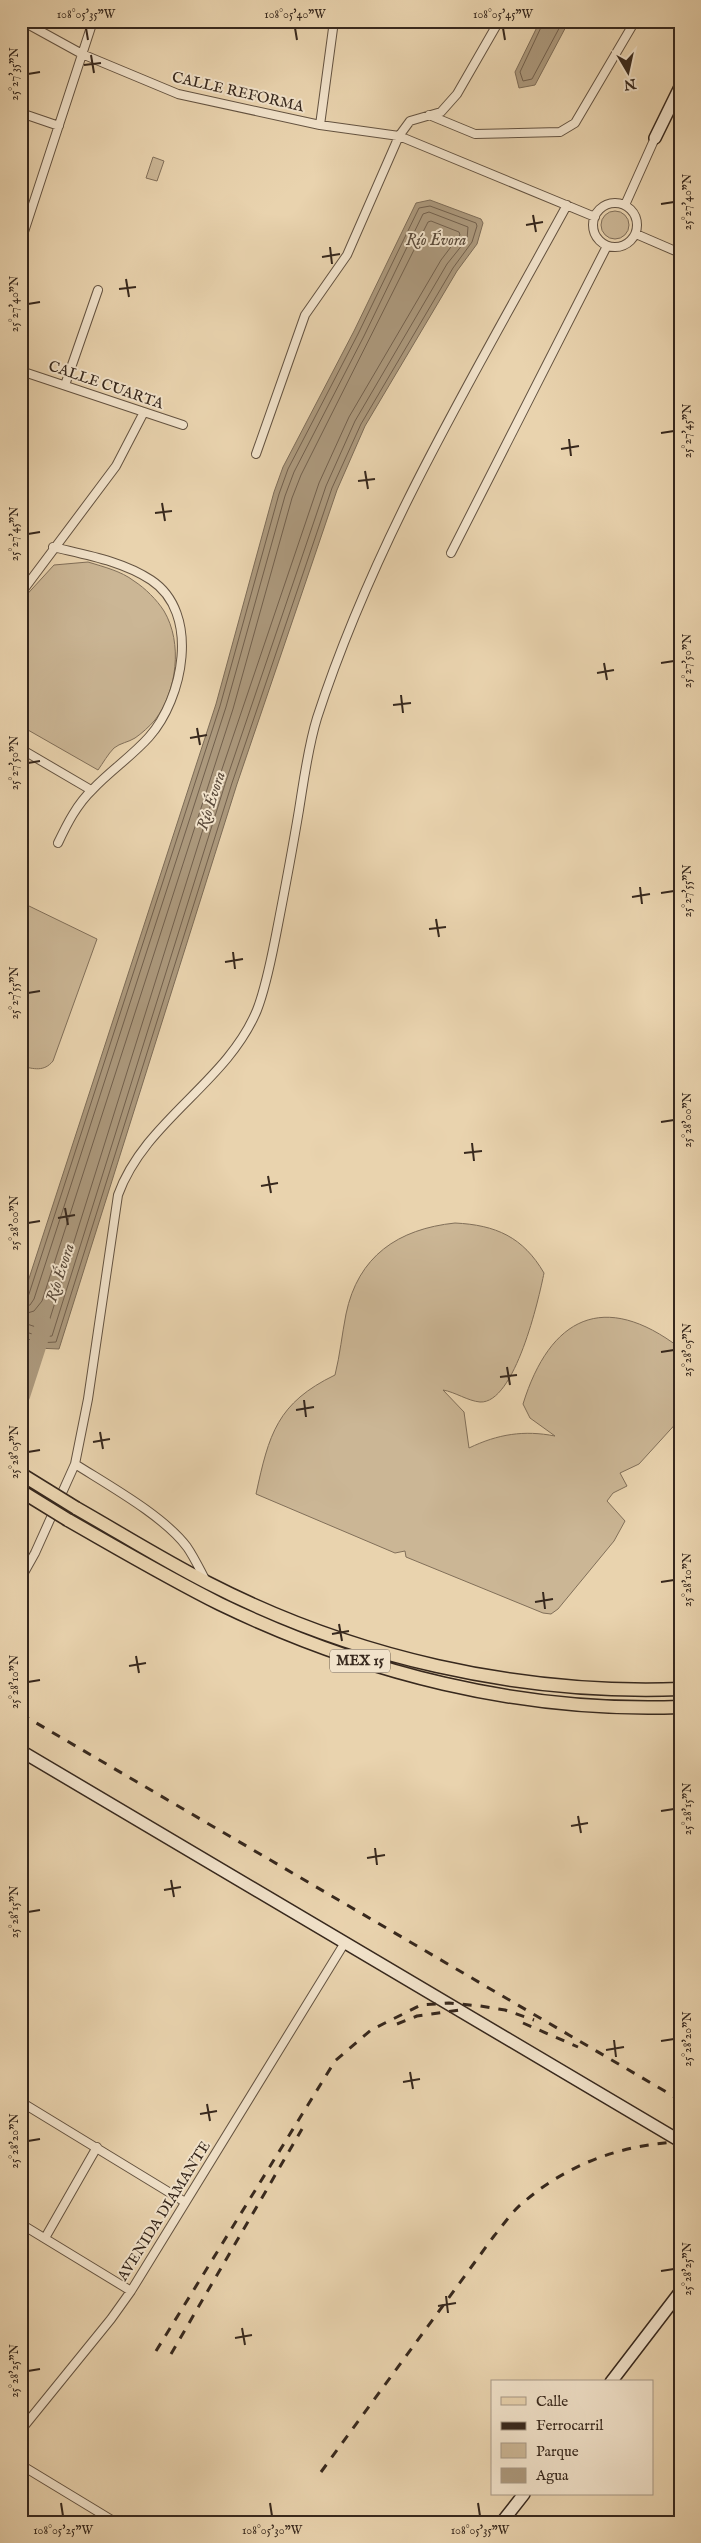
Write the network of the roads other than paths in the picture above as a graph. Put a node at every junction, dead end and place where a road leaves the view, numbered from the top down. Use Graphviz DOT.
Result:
graph roads {
  1 [pos="23,21"];
  2 [pos="93,21"];
  3 [pos="334,21"];
  4 [pos="499,21"];
  5 [pos="636,21"];
  6 [pos="21,27"];
  7 [pos="82,54"];
  8 [pos="680,88"];
  9 [pos="21,113"];
  10 [pos="429,115"];
  11 [pos="320,125"];
  12 [pos="59,126"];
  13 [pos="399,136"];
  14 [pos="655,138"];
  15 [pos="567,205"];
  16 [pos="625,206"];
  17 [pos="595,217"];
  18 [pos="636,234"];
  19 [pos="21,241"];
  20 [pos="607,246"];
  21 [pos="680,253"];
  22 [pos="98,290"];
  23 [pos="21,371"];
  24 [pos="65,385"];
  25 [pos="144,412"];
  26 [pos="183,425"];
  27 [pos="256,454"];
  28 [pos="53,547"];
  29 [pos="452,553"];
  30 [pos="21,593"];
  31 [pos="21,749"];
  32 [pos="91,790"];
  33 [pos="58,843"];
  34 [pos="75,1464"];
  35 [pos="21,1474"];
  36 [pos="21,1491"];
  37 [pos="21,1578"];
  38 [pos="207,1583"];
  39 [pos="680,1689"];
  40 [pos="680,1707"];
  41 [pos="21,1751"];
  42 [pos="344,1944"];
  43 [pos="21,2102"];
  44 [pos="680,2141"];
  45 [pos="96,2147"];
  46 [pos="185,2202"];
  47 [pos="21,2224"];
  48 [pos="45,2238"];
  49 [pos="131,2290"];
  50 [pos="680,2292"];
  51 [pos="613,2380"];
  52 [pos="21,2430"];
  53 [pos="21,2464"];
  54 [pos="522,2496"];
  55 [pos="115,2522"];
  56 [pos="502,2522"];
  1 -- 6 [label="street"];
  1 -- 7 [label="street, CALLE REFORMA"];
  2 -- 7 [label="street"];
  3 -- 11 [label="street"];
  4 -- 10 [label="street"];
  5 -- 10 [label="street"];
  7 -- 11 [label="street, CALLE REFORMA"];
  7 -- 12 [label="street"];
  8 -- 14 [label="street"];
  9 -- 12 [label="street"];
  10 -- 13 [label="street"];
  11 -- 13 [label="street, CALLE REFORMA"];
  12 -- 19 [label="street"];
  13 -- 15 [label="street, CALLE REFORMA"];
  13 -- 27 [label="street"];
  14 -- 16 [label="street"];
  15 -- 17 [label="street, CALLE REFORMA"];
  15 -- 34 [label="street"];
  16 -- 17 [label="street"];
  16 -- 18 [label="street"];
  17 -- 20 [label="street"];
  18 -- 20 [label="street"];
  18 -- 21 [label="street"];
  20 -- 29 [label="street"];
  22 -- 24 [label="street"];
  23 -- 24 [label="street, CALLE CUARTA"];
  24 -- 25 [label="street, CALLE CUARTA"];
  25 -- 26 [label="street, CALLE CUARTA"];
  25 -- 28 [label="street"];
  28 -- 30 [label="street"];
  28 -- 32 [label="street"];
  31 -- 32 [label="street"];
  32 -- 33 [label="street"];
  34 -- 37 [label="street"];
  34 -- 38 [label="street"];
  35 -- 38 [label="main road, MEX 15, bridge"];
  36 -- 40 [label="main road, MEX 15, bridge"];
  38 -- 39 [label="main road, MEX 15"];
  41 -- 42 [label="street"];
  42 -- 44 [label="street"];
  42 -- 46 [label="street, AVENIDA DIAMANTE"];
  43 -- 45 [label="street"];
  45 -- 46 [label="street"];
  45 -- 48 [label="street"];
  46 -- 49 [label="street, AVENIDA DIAMANTE"];
  47 -- 48 [label="street"];
  48 -- 49 [label="street"];
  49 -- 52 [label="street, AVENIDA DIAMANTE"];
  50 -- 51 [label="street"];
  53 -- 55 [label="street"];
  54 -- 56 [label="street"];
}
